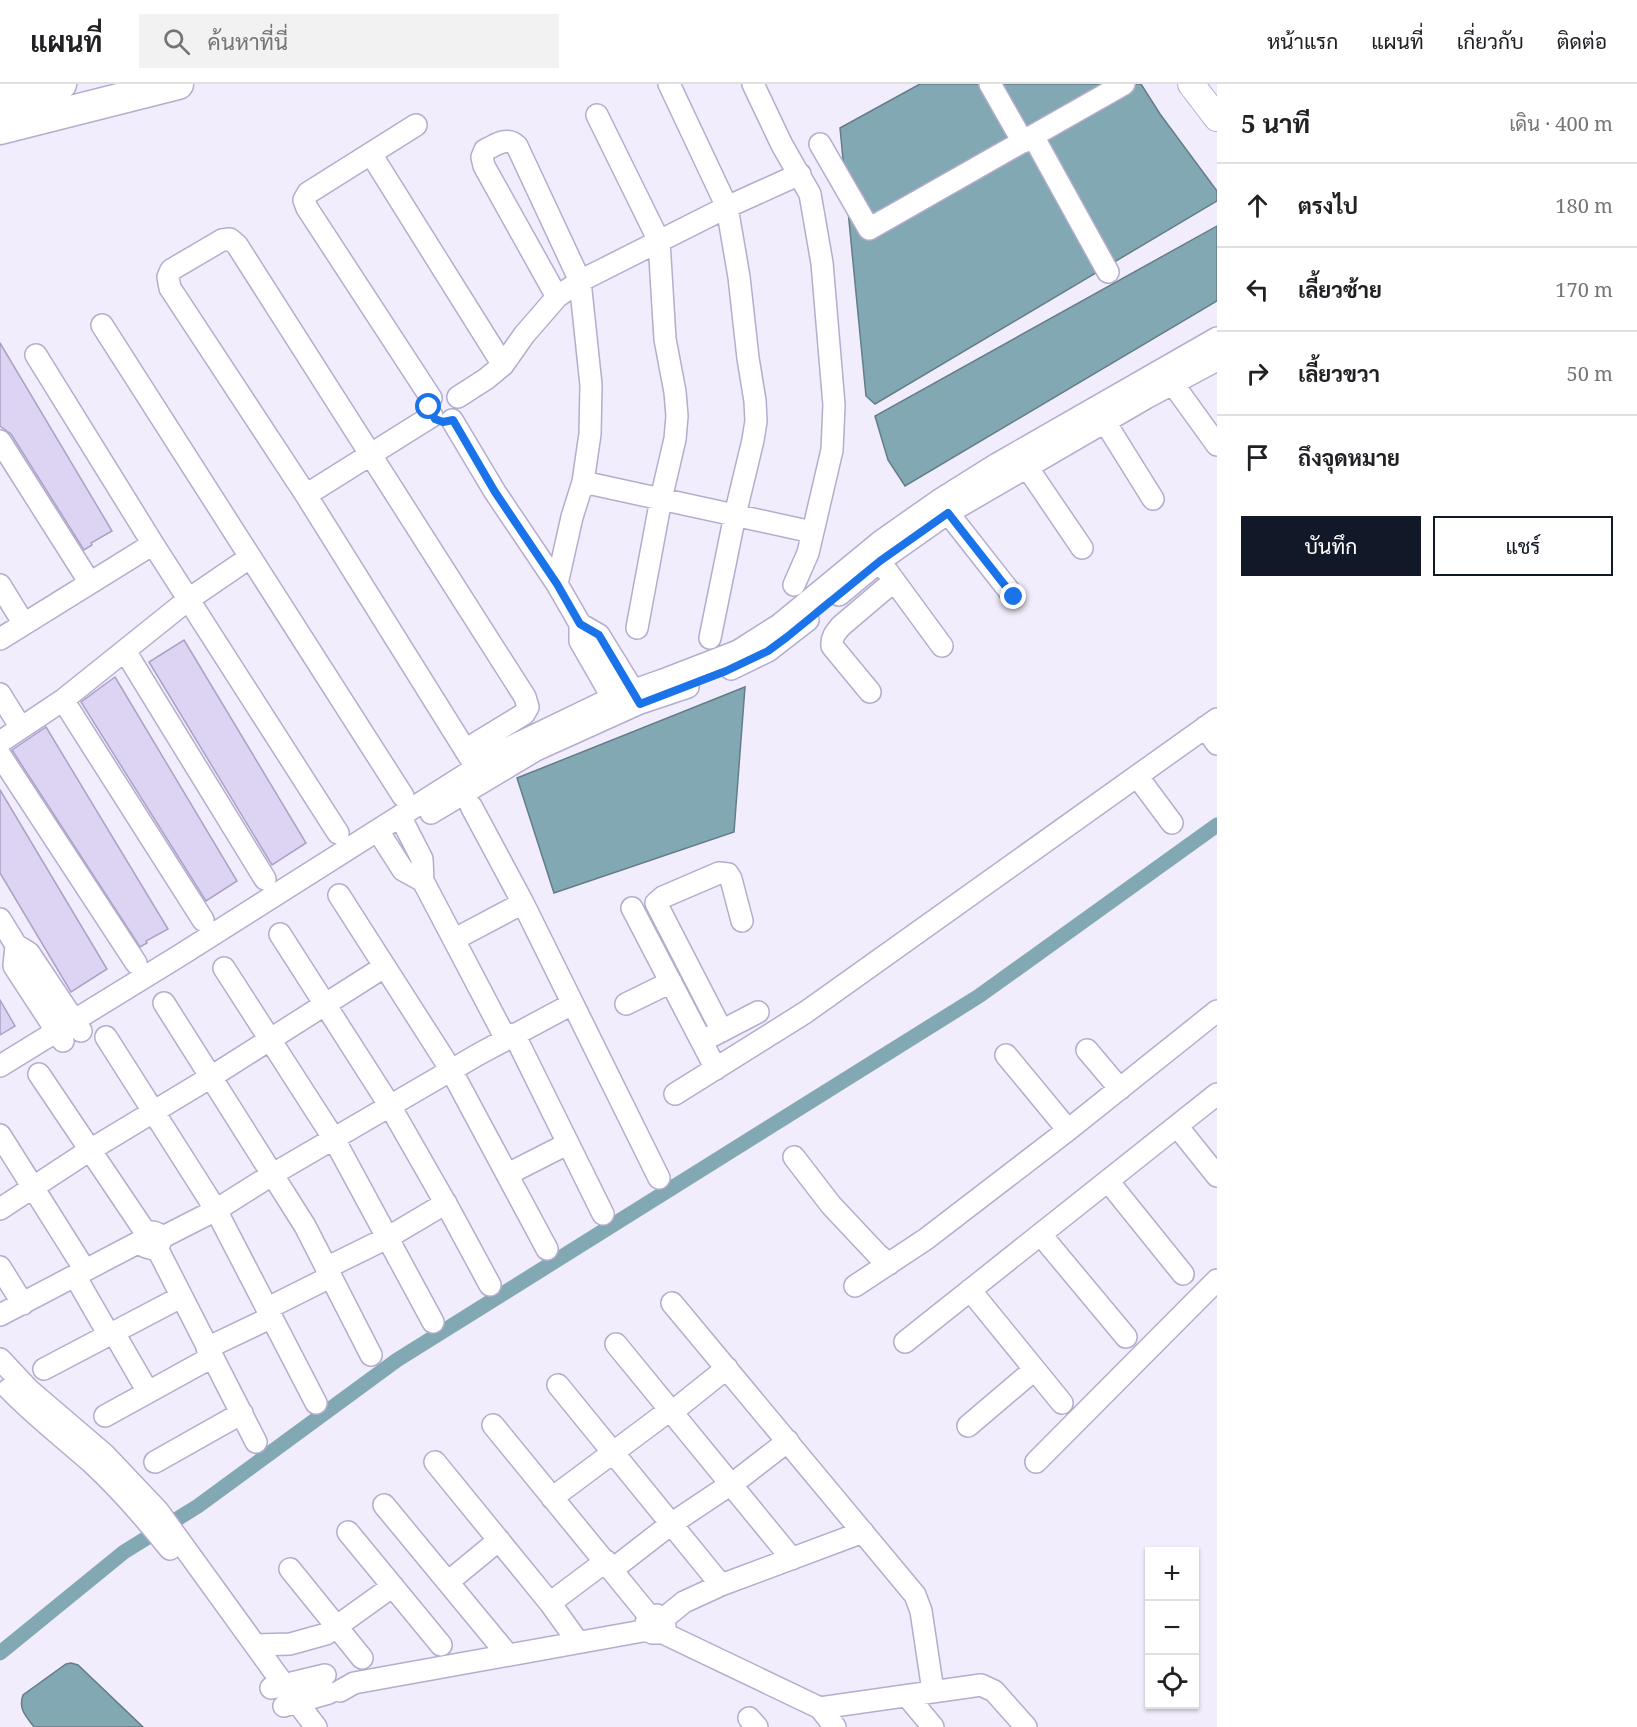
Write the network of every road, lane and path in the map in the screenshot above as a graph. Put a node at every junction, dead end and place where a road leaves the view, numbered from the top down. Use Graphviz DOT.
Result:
graph roads {
  1 [pos="61,84"];
  2 [pos="178,84"];
  3 [pos="669,84"];
  4 [pos="753,84"];
  5 [pos="990,84"];
  6 [pos="1124,84"];
  7 [pos="1191,84"];
  8 [pos="0,99"];
  9 [pos="597,114"];
  10 [pos="1217,118"];
  11 [pos="416,125"];
  12 [pos="0,129"];
  13 [pos="1028,139"];
  14 [pos="820,144"];
  15 [pos="371,154"];
  16 [pos="800,174"];
  17 [pos="727,207"];
  18 [pos="659,241"];
  19 [pos="1108,272"];
  20 [pos="580,281"];
  21 [pos="557,297"];
  22 [pos="102,325"];
  23 [pos="1217,338"];
  24 [pos="36,355"];
  25 [pos="1217,360"];
  26 [pos="503,365"];
  27 [pos="1173,384"];
  28 [pos="438,411"];
  29 [pos="1105,422"];
  30 [pos="0,441"];
  31 [pos="1217,445"];
  32 [pos="370,453"];
  33 [pos="1027,467"];
  34 [pos="583,482"];
  35 [pos="306,495"];
  36 [pos="661,499"];
  37 [pos="1153,499"];
  38 [pos="948,513"];
  39 [pos="735,515"];
  40 [pos="812,532"];
  41 [pos="153,544"];
  42 [pos="1082,548"];
  43 [pos="249,558"];
  44 [pos="880,561"];
  45 [pos="894,581"];
  46 [pos="90,583"];
  47 [pos="557,584"];
  48 [pos="0,585"];
  49 [pos="794,585"];
  50 [pos="1014,597"];
  51 [pos="824,598"];
  52 [pos="189,599"];
  53 [pos="24,624"];
  54 [pos="637,628"];
  55 [pos="710,638"];
  56 [pos="0,639"];
  57 [pos="942,646"];
  58 [pos="125,651"];
  59 [pos="870,692"];
  60 [pos="0,694"];
  61 [pos="63,700"];
  62 [pos="627,701"];
  63 [pos="1211,723"];
  64 [pos="21,728"];
  65 [pos="0,742"];
  66 [pos="1217,744"];
  67 [pos="0,755"];
  68 [pos="475,766"];
  69 [pos="1137,776"];
  70 [pos="471,806"];
  71 [pos="404,813"];
  72 [pos="1172,823"];
  73 [pos="338,833"];
  74 [pos="382,836"];
  75 [pos="423,881"];
  76 [pos="277,891"];
  77 [pos="339,895"];
  78 [pos="523,903"];
  79 [pos="632,908"];
  80 [pos="0,919"];
  81 [pos="203,920"];
  82 [pos="742,921"];
  83 [pos="280,934"];
  84 [pos="455,939"];
  85 [pos="136,963"];
  86 [pos="384,967"];
  87 [pos="224,968"];
  88 [pos="671,982"];
  89 [pos="164,1003"];
  90 [pos="324,1004"];
  91 [pos="572,1004"];
  92 [pos="626,1004"];
  93 [pos="1217,1011"];
  94 [pos="758,1012"];
  95 [pos="68,1031"];
  96 [pos="722,1031"];
  97 [pos="106,1037"];
  98 [pos="510,1037"];
  99 [pos="270,1039"];
  100 [pos="702,1041"];
  101 [pos="1087,1050"];
  102 [pos="1006,1055"];
  103 [pos="0,1066"];
  104 [pos="716,1069"];
  105 [pos="451,1070"];
  106 [pos="39,1074"];
  107 [pos="212,1077"];
  108 [pos="0,1079"];
  109 [pos="1120,1089"];
  110 [pos="675,1094"];
  111 [pos="1217,1094"];
  112 [pos="390,1106"];
  113 [pos="153,1112"];
  114 [pos="1176,1126"];
  115 [pos="1068,1130"];
  116 [pos="0,1135"];
  117 [pos="334,1139"];
  118 [pos="567,1144"];
  119 [pos="90,1150"];
  120 [pos="794,1157"];
  121 [pos="273,1174"];
  122 [pos="508,1174"];
  123 [pos="1217,1176"];
  124 [pos="659,1178"];
  125 [pos="1108,1181"];
  126 [pos="33,1187"];
  127 [pos="446,1203"];
  128 [pos="0,1209"];
  129 [pos="216,1210"];
  130 [pos="603,1214"];
  131 [pos="1041,1235"];
  132 [pos="387,1238"];
  133 [pos="152,1240"];
  134 [pos="547,1249"];
  135 [pos="889,1264"];
  136 [pos="0,1267"];
  137 [pos="80,1273"];
  138 [pos="328,1273"];
  139 [pos="1183,1274"];
  140 [pos="1217,1280"];
  141 [pos="490,1285"];
  142 [pos="855,1286"];
  143 [pos="970,1290"];
  144 [pos="180,1297"];
  145 [pos="672,1303"];
  146 [pos="23,1304"];
  147 [pos="270,1313"];
  148 [pos="0,1315"];
  149 [pos="433,1322"];
  150 [pos="112,1334"];
  151 [pos="1126,1337"];
  152 [pos="905,1342"];
  153 [pos="616,1344"];
  154 [pos="210,1353"];
  155 [pos="370,1355"];
  156 [pos="0,1359"];
  157 [pos="727,1368"];
  158 [pos="44,1370"];
  159 [pos="1034,1370"];
  160 [pos="0,1380"];
  161 [pos="558,1385"];
  162 [pos="148,1392"];
  163 [pos="315,1402"];
  164 [pos="1062,1403"];
  165 [pos="671,1411"];
  166 [pos="242,1413"];
  167 [pos="105,1416"];
  168 [pos="493,1425"];
  169 [pos="968,1426"];
  170 [pos="788,1441"];
  171 [pos="256,1442"];
  172 [pos="612,1451"];
  173 [pos="154,1462"];
  174 [pos="435,1462"];
  175 [pos="1036,1462"];
  176 [pos="731,1485"];
  177 [pos="552,1498"];
  178 [pos="384,1505"];
  179 [pos="153,1516"];
  180 [pos="671,1524"];
  181 [pos="348,1532"];
  182 [pos="863,1532"];
  183 [pos="499,1540"];
  184 [pos="182,1554"];
  185 [pos="792,1559"];
  186 [pos="609,1565"];
  187 [pos="290,1569"];
  188 [pos="448,1582"];
  189 [pos="393,1586"];
  190 [pos="721,1586"];
  191 [pos="550,1603"];
  192 [pos="655,1624"];
  193 [pos="337,1627"];
  194 [pos="578,1642"];
  195 [pos="441,1644"];
  196 [pos="256,1646"];
  197 [pos="508,1655"];
  198 [pos="362,1658"];
  199 [pos="933,1691"];
  200 [pos="284,1696"];
  201 [pos="907,1696"];
  202 [pos="827,1721"];
  203 [pos="297,1727"];
  204 [pos="316,1727"];
  205 [pos="933,1727"];
  206 [pos="1026,1727"];
  1 -- 8 [label="highway"];
  2 -- 12 [label="highway"];
  3 -- 17 [label="street"];
  4 -- 16 [label="street"];
  5 -- 13 [label="street"];
  6 -- 13 [label="street"];
  7 -- 10 [label="main road"];
  9 -- 18 [label="street"];
  11 -- 15 [label="street"];
  13 -- 14 [label="street"];
  13 -- 19 [label="street"];
  15 -- 26 [label="street"];
  15 -- 28 [label="street"];
  16 -- 17 [label="street"];
  16 -- 40 [label="street"];
  17 -- 18 [label="street"];
  17 -- 39 [label="street"];
  18 -- 20 [label="street"];
  18 -- 36 [label="street"];
  20 -- 21 [label="street"];
  20 -- 21 [label="street"];
  20 -- 34 [label="street"];
  21 -- 26 [label="street"];
  22 -- 43 [label="street"];
  23 -- 51 [label="street"];
  24 -- 41 [label="street"];
  25 -- 27 [label="street"];
  26 -- 28 [label="street"];
  27 -- 29 [label="street"];
  27 -- 31 [label="street"];
  28 -- 32 [label="street"];
  28 -- 47 [label="street"];
  29 -- 33 [label="street"];
  29 -- 37 [label="street"];
  30 -- 46 [label="street"];
  32 -- 35 [label="street"];
  32 -- 35 [label="street"];
  32 -- 68 [label="street"];
  33 -- 38 [label="street"];
  33 -- 42 [label="street"];
  34 -- 36 [label="street"];
  34 -- 47 [label="street"];
  35 -- 68 [label="street"];
  36 -- 39 [label="street"];
  36 -- 54 [label="street"];
  38 -- 44 [label="street"];
  38 -- 50 [label="street"];
  39 -- 40 [label="street"];
  39 -- 55 [label="street"];
  40 -- 49 [label="street"];
  41 -- 46 [label="street"];
  41 -- 52 [label="street"];
  43 -- 52 [label="street"];
  43 -- 71 [label="street"];
  44 -- 45 [label="street"];
  44 -- 51 [label="street"];
  45 -- 57 [label="street"];
  45 -- 59 [label="street"];
  46 -- 53 [label="street"];
  47 -- 62 [label="street"];
  48 -- 53 [label="street"];
  51 -- 62 [label="street"];
  52 -- 58 [label="street"];
  52 -- 73 [label="street"];
  53 -- 56 [label="street"];
  58 -- 61 [label="street"];
  58 -- 76 [label="street"];
  60 -- 64 [label="street"];
  61 -- 64 [label="street"];
  61 -- 81 [label="street"];
  62 -- 68 [label="street"];
  63 -- 66 [label="street"];
  63 -- 69 [label="street"];
  64 -- 65 [label="street"];
  67 -- 85 [label="street"];
  68 -- 71 [label="street"];
  69 -- 72 [label="street"];
  69 -- 104 [label="street"];
  70 -- 78 [label="street"];
  71 -- 74 [label="street"];
  71 -- 75 [label="street"];
  74 -- 75 [label="street"];
  74 -- 76 [label="street"];
  75 -- 84 [label="street"];
  76 -- 95 [label="street"];
  77 -- 86 [label="street"];
  78 -- 84 [label="street"];
  78 -- 91 [label="street"];
  79 -- 88 [label="street"];
  80 -- 95 [label="street"];
  82 -- 96 [label="street"];
  83 -- 90 [label="street"];
  84 -- 98 [label="street"];
  86 -- 90 [label="street"];
  86 -- 105 [label="street"];
  87 -- 99 [label="street"];
  88 -- 92 [label="street"];
  88 -- 100 [label="street"];
  89 -- 107 [label="street"];
  90 -- 99 [label="street"];
  90 -- 112 [label="street"];
  91 -- 98 [label="street"];
  91 -- 124 [label="street"];
  93 -- 109 [label="street"];
  94 -- 96 [label="street"];
  95 -- 103 [label="street"];
  95 -- 108 [label="street"];
  96 -- 100 [label="street"];
  97 -- 113 [label="street"];
  98 -- 105 [label="street"];
  98 -- 118 [label="street"];
  99 -- 107 [label="street"];
  99 -- 117 [label="street"];
  100 -- 104 [label="street"];
  101 -- 109 [label="street"];
  102 -- 115 [label="street"];
  104 -- 110 [label="street"];
  105 -- 112 [label="street"];
  105 -- 122 [label="street"];
  106 -- 119 [label="street"];
  107 -- 113 [label="street"];
  107 -- 121 [label="street"];
  109 -- 115 [label="street"];
  111 -- 114 [label="street"];
  112 -- 117 [label="street"];
  112 -- 127 [label="street"];
  113 -- 119 [label="street"];
  113 -- 129 [label="street"];
  114 -- 123 [label="street"];
  114 -- 125 [label="street"];
  115 -- 135 [label="street"];
  116 -- 126 [label="street"];
  117 -- 121 [label="street"];
  117 -- 132 [label="street"];
  118 -- 122 [label="street"];
  118 -- 130 [label="street"];
  119 -- 126 [label="street"];
  119 -- 133 [label="street"];
  120 -- 135 [label="street"];
  121 -- 129 [label="street"];
  121 -- 138 [label="street"];
  122 -- 134 [label="street"];
  125 -- 131 [label="street"];
  125 -- 139 [label="street"];
  126 -- 128 [label="street"];
  126 -- 137 [label="street"];
  127 -- 132 [label="street"];
  127 -- 141 [label="street"];
  129 -- 133 [label="street"];
  129 -- 147 [label="street"];
  131 -- 143 [label="street"];
  131 -- 151 [label="street"];
  132 -- 138 [label="street"];
  132 -- 149 [label="street"];
  133 -- 137 [label="street"];
  133 -- 144 [label="street"];
  135 -- 142 [label="street"];
  136 -- 146 [label="street"];
  137 -- 146 [label="street"];
  137 -- 150 [label="street"];
  138 -- 147 [label="street"];
  138 -- 155 [label="street"];
  140 -- 175 [label="street"];
  143 -- 152 [label="street"];
  143 -- 159 [label="street"];
  144 -- 150 [label="street"];
  144 -- 154 [label="street"];
  145 -- 157 [label="street"];
  146 -- 148 [label="street"];
  147 -- 154 [label="street"];
  147 -- 163 [label="street"];
  150 -- 158 [label="street"];
  150 -- 162 [label="street"];
  153 -- 165 [label="street"];
  154 -- 162 [label="street"];
  154 -- 166 [label="street"];
  156 -- 179 [label="street"];
  157 -- 165 [label="street"];
  157 -- 170 [label="street"];
  159 -- 164 [label="street"];
  159 -- 169 [label="street"];
  160 -- 179 [label="street"];
  161 -- 172 [label="street"];
  162 -- 167 [label="street"];
  165 -- 172 [label="street"];
  165 -- 176 [label="street"];
  166 -- 171 [label="street"];
  166 -- 173 [label="street"];
  168 -- 177 [label="street"];
  170 -- 176 [label="street"];
  170 -- 182 [label="street"];
  172 -- 177 [label="street"];
  172 -- 180 [label="street"];
  174 -- 183 [label="street"];
  176 -- 180 [label="street"];
  176 -- 185 [label="street"];
  177 -- 186 [label="street"];
  178 -- 188 [label="street"];
  179 -- 184 [label="street"];
  180 -- 186 [label="street"];
  180 -- 190 [label="street"];
  181 -- 189 [label="street"];
  182 -- 185 [label="street"];
  182 -- 199 [label="street"];
  183 -- 188 [label="street"];
  183 -- 191 [label="street"];
  184 -- 196 [label="street"];
  184 -- 200 [label="street"];
  185 -- 190 [label="street"];
  186 -- 191 [label="street"];
  186 -- 192 [label="street"];
  187 -- 193 [label="street"];
  188 -- 197 [label="street"];
  189 -- 193 [label="street"];
  189 -- 195 [label="street"];
  190 -- 192 [label="street"];
  191 -- 194 [label="street"];
  192 -- 194 [label="street"];
  192 -- 202 [label="street"];
  193 -- 196 [label="street"];
  193 -- 198 [label="street"];
  194 -- 197 [label="street"];
  196 -- 200 [label="street"];
  197 -- 200 [label="street"];
  199 -- 201 [label="street"];
  199 -- 206 [label="street"];
  200 -- 203 [label="street"];
  200 -- 204 [label="street"];
  201 -- 202 [label="street"];
  201 -- 205 [label="street"];
}
